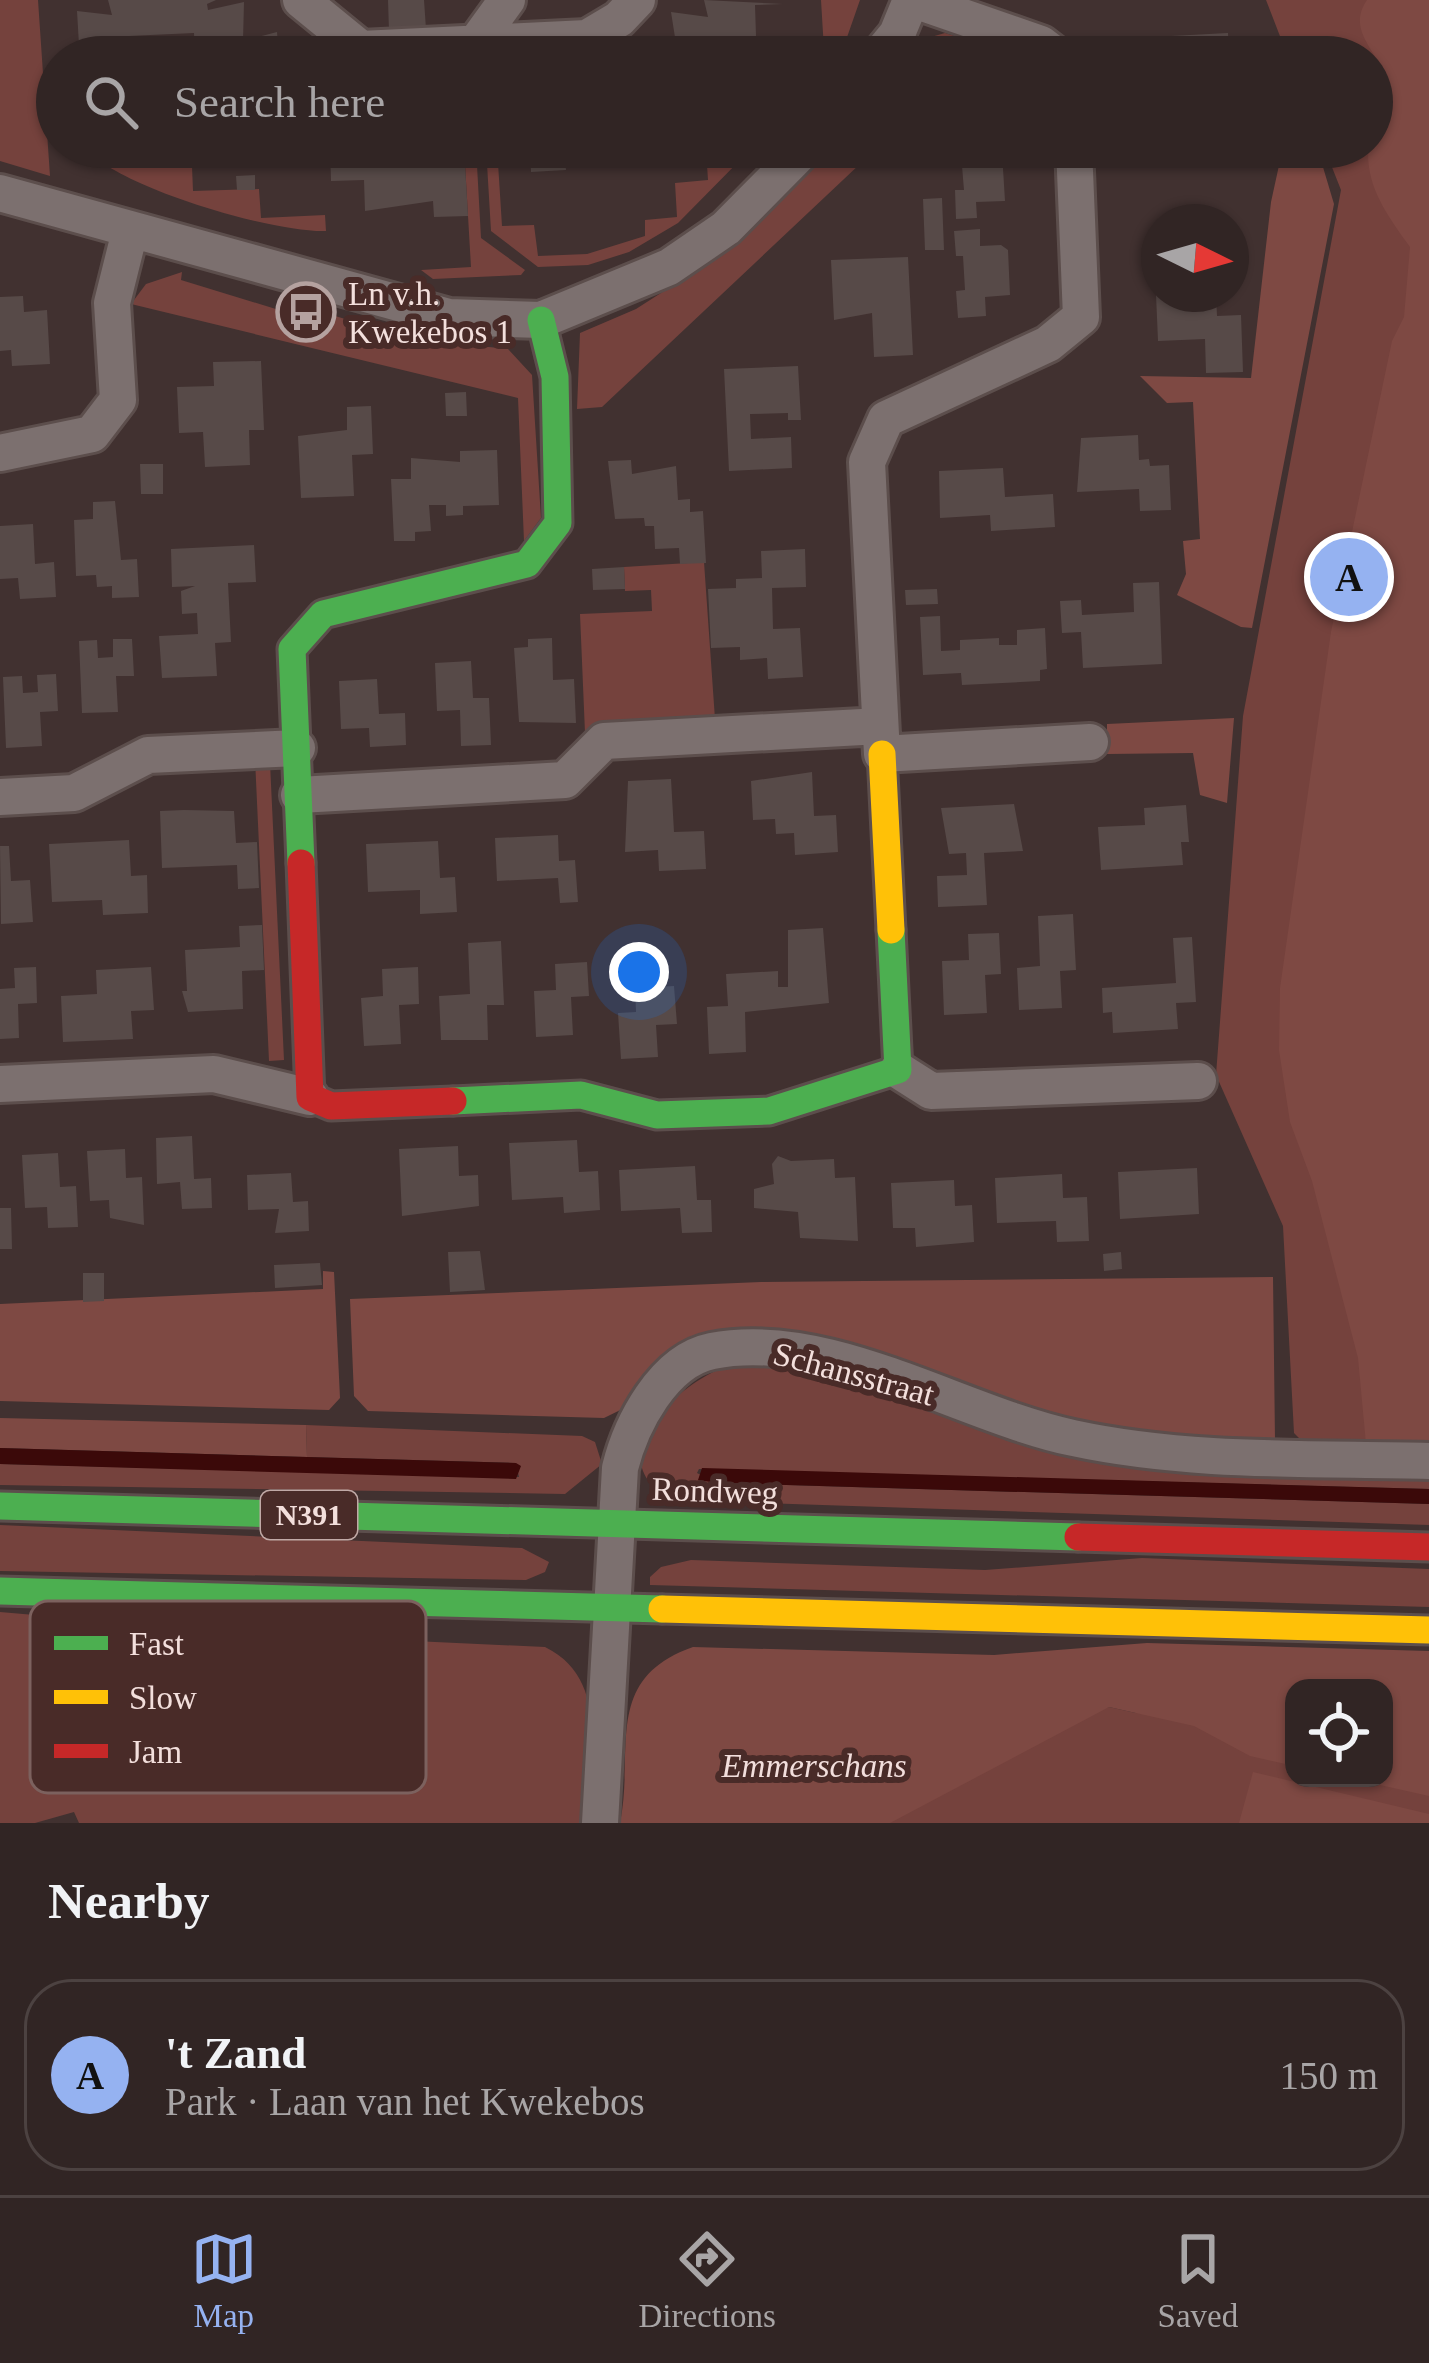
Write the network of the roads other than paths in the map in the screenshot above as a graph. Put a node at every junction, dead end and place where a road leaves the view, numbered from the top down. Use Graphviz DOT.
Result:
graph roads {
  1 [pos="301,0"];
  2 [pos="507,0"];
  3 [pos="637,0"];
  4 [pos="912,0"];
  5 [pos="344,36"];
  6 [pos="481,36"];
  7 [pos="591,36"];
  8 [pos="895,36"];
  9 [pos="1018,36"];
  10 [pos="785,168"];
  11 [pos="1075,168"];
  12 [pos="0,193"];
  13 [pos="130,231"];
  14 [pos="541,320"];
  15 [pos="0,453"];
  16 [pos="881,740"];
  17 [pos="1090,742"];
  18 [pos="297,748"];
  19 [pos="299,795"];
  20 [pos="0,797"];
  21 [pos="898,1070"];
  22 [pos="1198,1081"];
  23 [pos="0,1084"];
  24 [pos="310,1097"];
  25 [pos="1429,1461"];
  26 [pos="0,1506"];
  27 [pos="619,1523"];
  28 [pos="1429,1547"];
  29 [pos="0,1591"];
  30 [pos="342,1601"];
  31 [pos="426,1603"];
  32 [pos="615,1609"];
  33 [pos="1429,1630"];
  34 [pos="599,1823"];
  1 -- 5 [label="street"];
  2 -- 6 [label="street"];
  3 -- 7 [label="street"];
  4 -- 8 [label="street"];
  4 -- 9 [label="street"];
  10 -- 14 [label="street"];
  11 -- 16 [label="street"];
  12 -- 13 [label="street"];
  13 -- 14 [label="street"];
  13 -- 15 [label="street"];
  14 -- 18 [label="main road"];
  16 -- 17 [label="street"];
  16 -- 19 [label="street"];
  16 -- 21 [label="main road"];
  18 -- 19 [label="main road"];
  18 -- 20 [label="street"];
  19 -- 24 [label="main road"];
  21 -- 22 [label="street"];
  21 -- 24 [label="main road"];
  23 -- 24 [label="street"];
  25 -- 27 [label="street, Schansstraat"];
  26 -- 27 [label="main road, Rondweg / N391"];
  27 -- 28 [label="main road, Rondweg / N391"];
  27 -- 32 [label="street, Schansstraat"];
  29 -- 30 [label="main road"];
  31 -- 32 [label="main road"];
  32 -- 33 [label="main road"];
  32 -- 34 [label="street, Schansstraat"];
}
